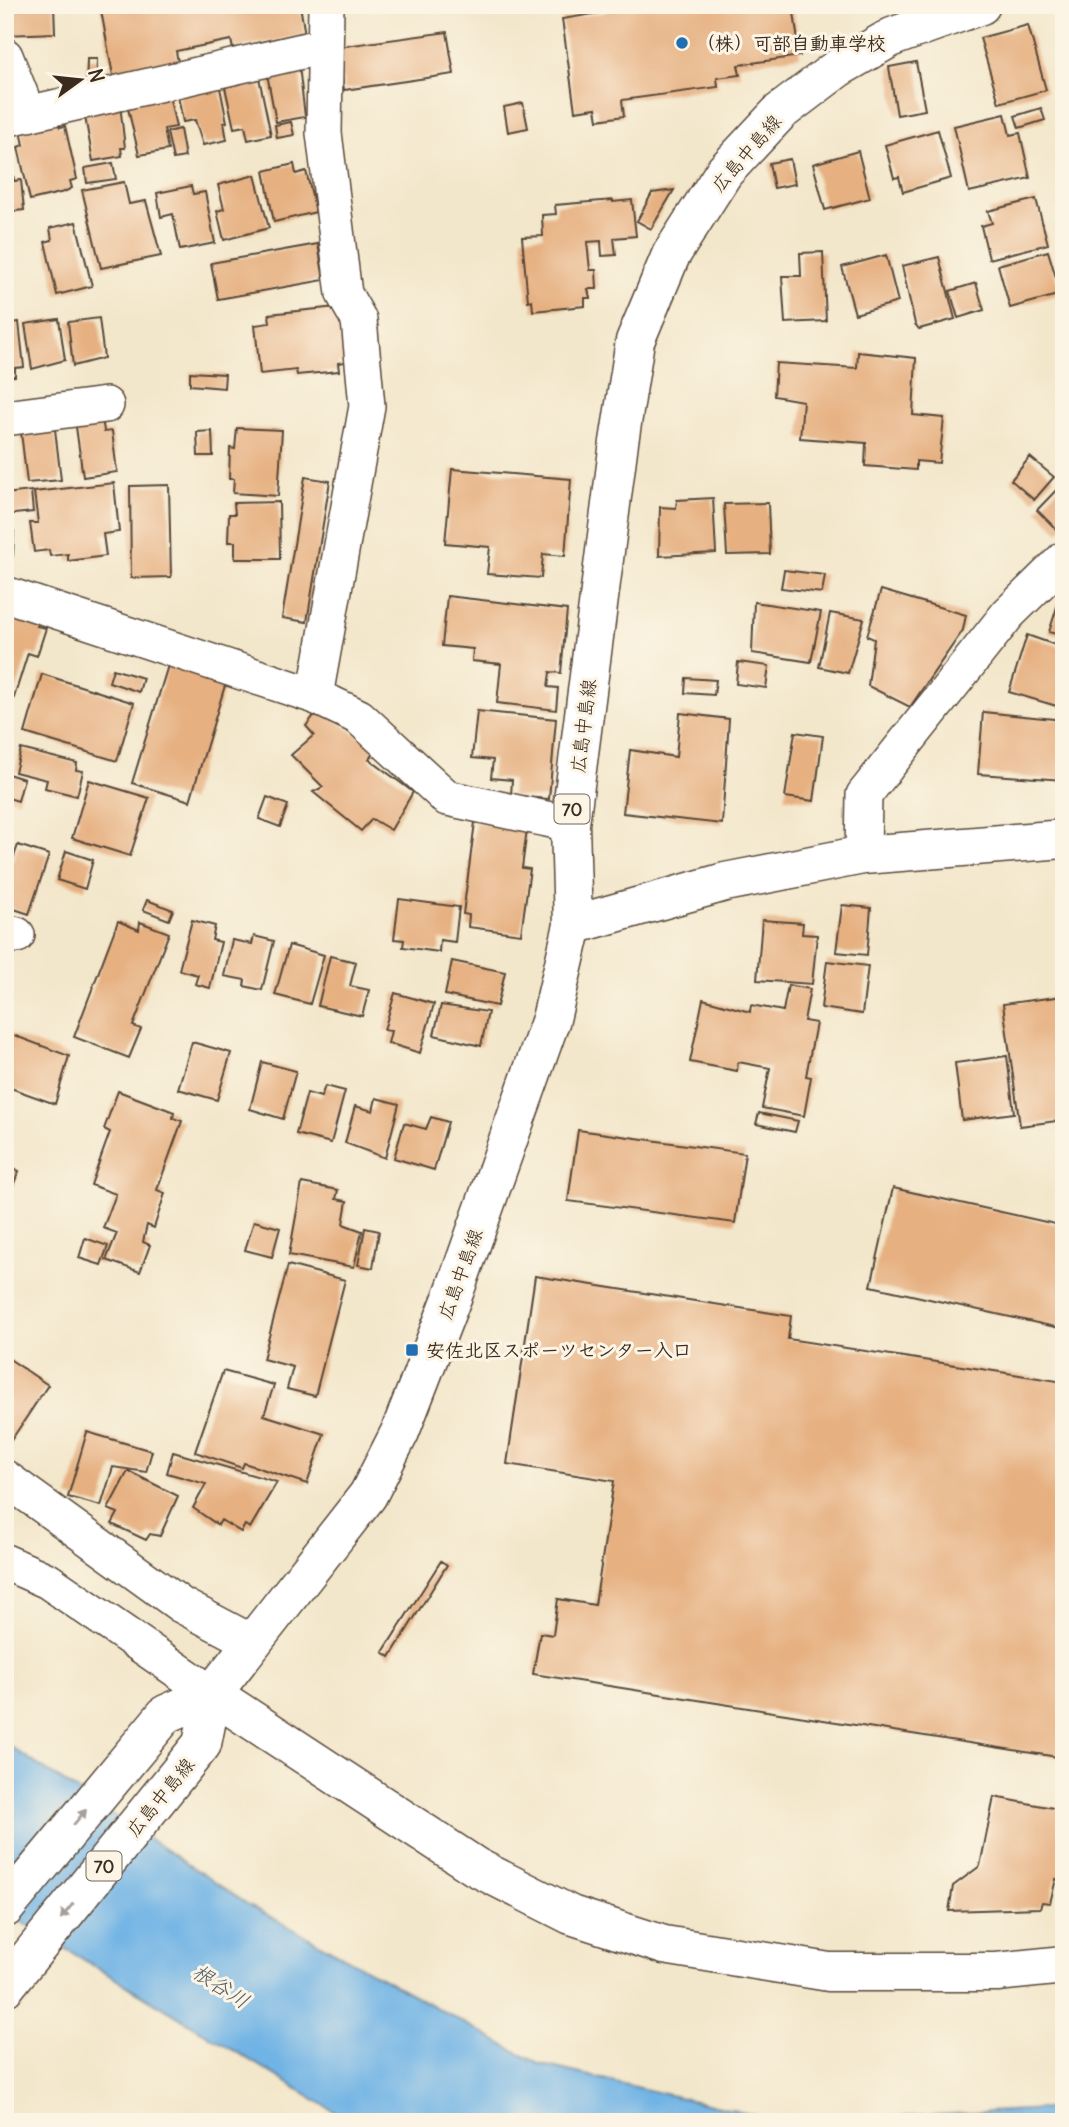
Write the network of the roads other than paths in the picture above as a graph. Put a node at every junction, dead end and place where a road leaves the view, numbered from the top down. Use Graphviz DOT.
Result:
graph roads {
  1 [pos="326,5"];
  2 [pos="981,5"];
  3 [pos="324,46"];
  4 [pos="5,56"];
  5 [pos="17,116"];
  6 [pos="106,405"];
  7 [pos="5,418"];
  8 [pos="1064,559"];
  9 [pos="5,594"];
  10 [pos="315,696"];
  11 [pos="570,824"];
  12 [pos="1064,839"];
  13 [pos="863,855"];
  14 [pos="573,925"];
  15 [pos="5,1478"];
  16 [pos="5,1562"];
  17 [pos="253,1643"];
  18 [pos="212,1694"];
  19 [pos="5,1908"];
  20 [pos="1064,1965"];
  21 [pos="5,1987"];
  1 -- 3 [label="street"];
  2 -- 11 [label="main road, 広島中島線 / 70"];
  3 -- 5 [label="street"];
  3 -- 10 [label="street"];
  4 -- 5 [label="street"];
  6 -- 7 [label="street"];
  8 -- 13 [label="street"];
  9 -- 10 [label="street"];
  10 -- 11 [label="street"];
  11 -- 14 [label="main road, 広島中島線 / 70"];
  12 -- 13 [label="main road"];
  13 -- 14 [label="main road"];
  14 -- 17 [label="main road, 広島中島線 / 70"];
  15 -- 17 [label="street"];
  16 -- 18 [label="street"];
  17 -- 18 [label="main road, 広島中島線 / 70"];
  19 -- 18 [label="main road, 広島中島線 / 70, one-way"];
  18 -- 20 [label="main road"];
  18 -- 21 [label="main road, 広島中島線 / 70, one-way"];
}
